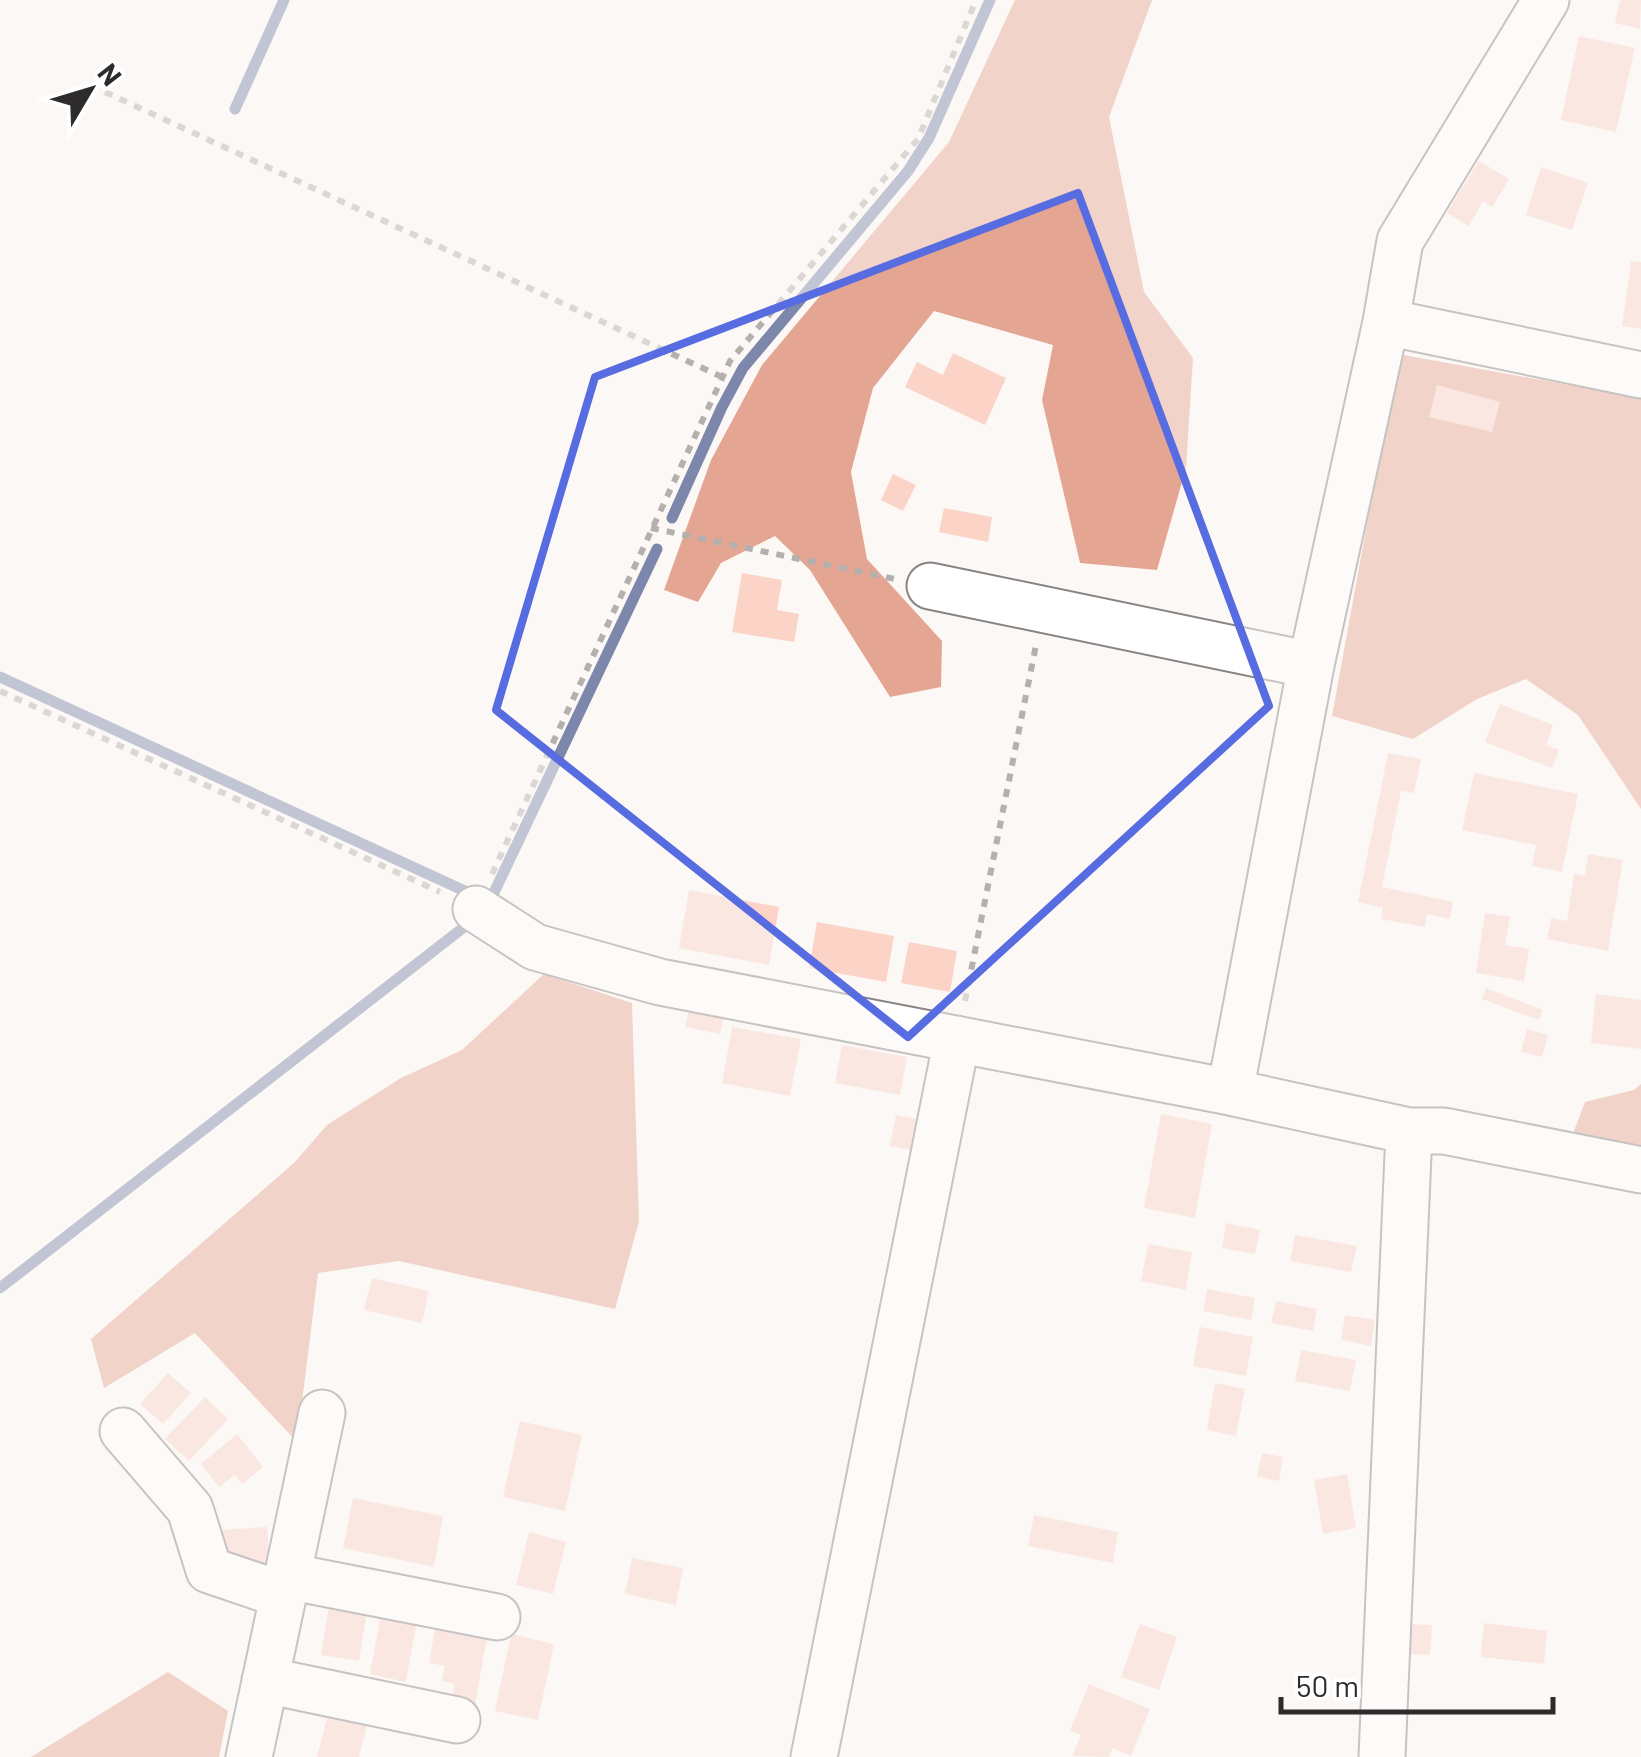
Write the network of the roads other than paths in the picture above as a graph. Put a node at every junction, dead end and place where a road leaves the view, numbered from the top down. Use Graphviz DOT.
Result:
graph roads {
  1 [pos="1546,0"];
  2 [pos="1386,322"];
  3 [pos="1641,376"];
  4 [pos="930,586"];
  5 [pos="1311,665"];
  6 [pos="476,908"];
  7 [pos="957,1039"];
  8 [pos="1230,1092"];
  9 [pos="1409,1132"];
  10 [pos="1641,1170"];
  11 [pos="322,1414"];
  12 [pos="124,1431"];
  13 [pos="285,1585"];
  14 [pos="497,1617"];
  15 [pos="265,1680"];
  16 [pos="457,1720"];
  17 [pos="249,1757"];
  18 [pos="814,1757"];
  19 [pos="1382,1757"];
  1 -- 2 [label="street"];
  2 -- 3 [label="street"];
  2 -- 5 [label="street"];
  4 -- 5 [label="street"];
  5 -- 8 [label="street"];
  6 -- 7 [label="street"];
  7 -- 8 [label="street"];
  7 -- 18 [label="street"];
  8 -- 9 [label="street"];
  9 -- 10 [label="street"];
  9 -- 19 [label="street"];
  11 -- 13 [label="street"];
  12 -- 13 [label="street"];
  13 -- 14 [label="street"];
  13 -- 15 [label="street"];
  15 -- 16 [label="street"];
  15 -- 17 [label="street"];
}
